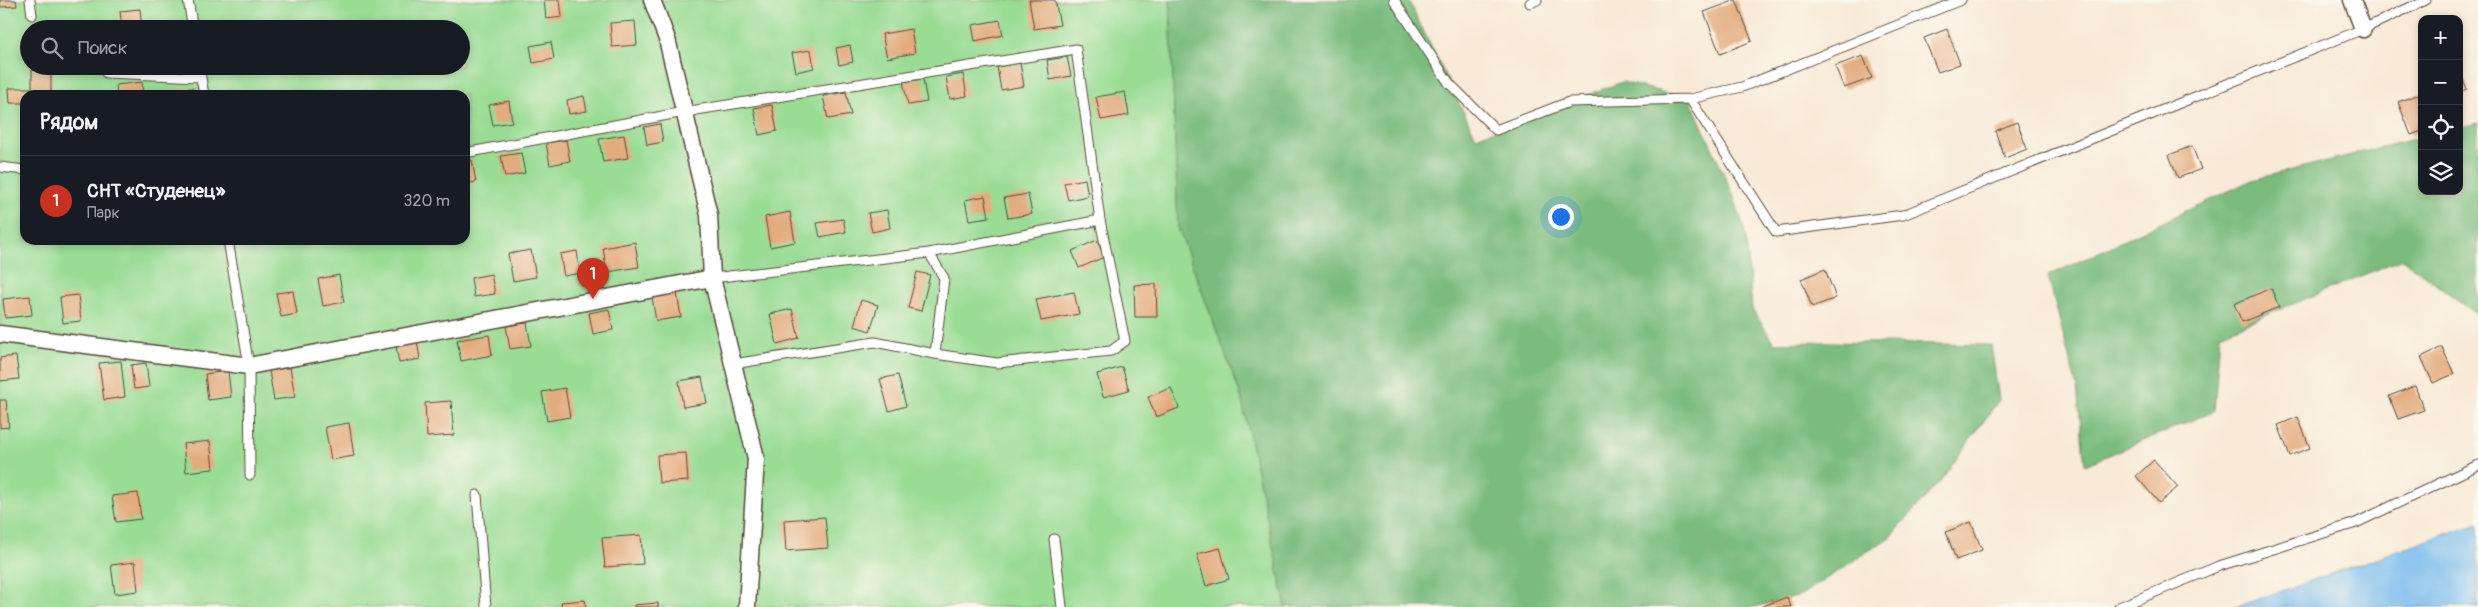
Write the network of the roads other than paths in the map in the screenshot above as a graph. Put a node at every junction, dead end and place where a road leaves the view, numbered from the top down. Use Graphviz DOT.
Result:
graph roads {
  1 [pos="30,0"];
  2 [pos="188,0"];
  3 [pos="652,0"];
  4 [pos="1394,0"];
  5 [pos="1961,0"];
  6 [pos="2352,0"];
  7 [pos="2426,0"];
  8 [pos="32,15"];
  9 [pos="191,20"];
  10 [pos="2363,29"];
  11 [pos="144,75"];
  12 [pos="200,75"];
  13 [pos="201,78"];
  14 [pos="203,90"];
  15 [pos="1690,99"];
  16 [pos="684,112"];
  17 [pos="470,152"];
  18 [pos="0,167"];
  19 [pos="20,169"];
  20 [pos="1100,220"];
  21 [pos="229,245"];
  22 [pos="928,253"];
  23 [pos="712,278"];
  24 [pos="0,334"];
  25 [pos="935,354"];
  26 [pos="733,364"];
  27 [pos="249,366"];
  28 [pos="2478,465"];
  29 [pos="250,475"];
  30 [pos="478,495"];
  31 [pos="1054,538"];
  32 [pos="486,607"];
  33 [pos="747,607"];
  34 [pos="1062,607"];
  35 [pos="2119,607"];
  1 -- 8 [label="lane"];
  2 -- 9 [label="lane"];
  3 -- 16 [label="street"];
  4 -- 15 [label="lane"];
  5 -- 15 [label="lane"];
  6 -- 10 [label="street"];
  7 -- 10 [label="lane"];
  10 -- 15 [label="lane"];
  11 -- 13 [label="lane"];
  12 -- 13 [label="lane"];
  13 -- 14 [label="lane"];
  16 -- 17 [label="lane"];
  16 -- 20 [label="lane"];
  16 -- 23 [label="street"];
  18 -- 19 [label="lane"];
  20 -- 22 [label="lane"];
  20 -- 25 [label="lane"];
  21 -- 27 [label="lane"];
  22 -- 23 [label="lane"];
  22 -- 25 [label="lane"];
  23 -- 26 [label="street"];
  23 -- 27 [label="street"];
  24 -- 27 [label="street"];
  25 -- 26 [label="lane"];
  26 -- 33 [label="street"];
  27 -- 29 [label="lane"];
  28 -- 35 [label="lane"];
  30 -- 32 [label="lane"];
  31 -- 34 [label="lane"];
}
